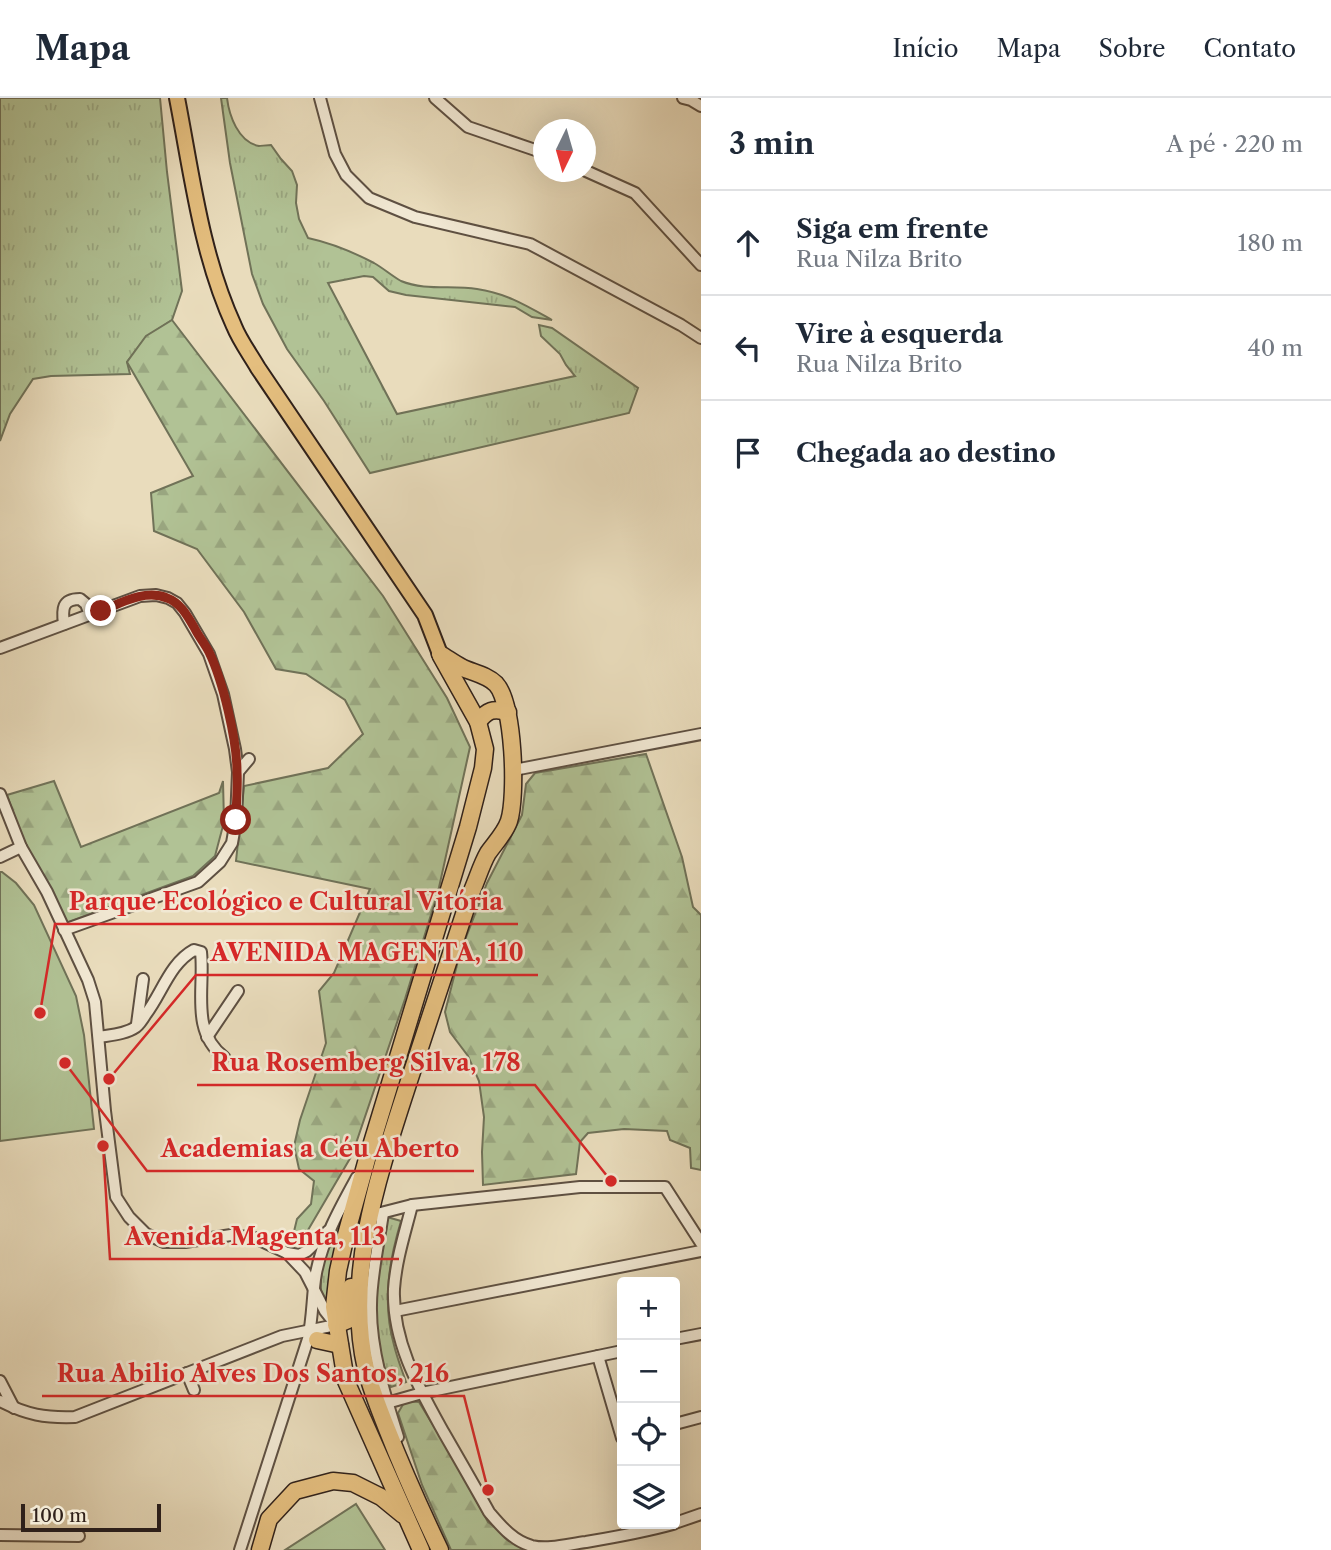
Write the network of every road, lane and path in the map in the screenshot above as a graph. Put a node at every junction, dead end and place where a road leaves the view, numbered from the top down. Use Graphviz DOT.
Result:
graph roads {
  1 [pos="177,98"];
  2 [pos="320,98"];
  3 [pos="435,98"];
  4 [pos="689,99"];
  5 [pos="701,106"];
  6 [pos="533,149"];
  7 [pos="596,175"];
  8 [pos="701,265"];
  9 [pos="701,338"];
  10 [pos="90,615"];
  11 [pos="65,624"];
  12 [pos="0,648"];
  13 [pos="440,654"];
  14 [pos="508,712"];
  15 [pos="478,722"];
  16 [pos="701,734"];
  17 [pos="249,759"];
  18 [pos="514,770"];
  19 [pos="237,772"];
  20 [pos="0,794"];
  21 [pos="21,847"];
  22 [pos="0,857"];
  23 [pos="64,930"];
  24 [pos="143,979"];
  25 [pos="237,991"];
  26 [pos="137,1026"];
  27 [pos="99,1037"];
  28 [pos="207,1037"];
  29 [pos="224,1057"];
  30 [pos="367,1159"];
  31 [pos="412,1205"];
  32 [pos="373,1220"];
  33 [pos="328,1231"];
  34 [pos="701,1243"];
  35 [pos="701,1251"];
  36 [pos="287,1253"];
  37 [pos="315,1291"];
  38 [pos="395,1311"];
  39 [pos="336,1325"];
  40 [pos="314,1334"];
  41 [pos="701,1334"];
  42 [pos="680,1338"];
  43 [pos="340,1345"];
  44 [pos="617,1352"];
  45 [pos="598,1356"];
  46 [pos="187,1373"];
  47 [pos="0,1381"];
  48 [pos="194,1390"];
  49 [pos="422,1394"];
  50 [pos="0,1401"];
  51 [pos="387,1403"];
  52 [pos="14,1408"];
  53 [pos="701,1417"];
  54 [pos="617,1420"];
  55 [pos="680,1422"];
  56 [pos="404,1472"];
  57 [pos="701,1514"];
  58 [pos="406,1517"];
  59 [pos="680,1521"];
  60 [pos="640,1529"];
  61 [pos="0,1535"];
  62 [pos="79,1536"];
  63 [pos="240,1550"];
  64 [pos="260,1550"];
  65 [pos="421,1550"];
  66 [pos="440,1550"];
  1 -- 13 [label="main road"];
  2 -- 9 [label="street"];
  3 -- 6 [label="street"];
  4 -- 5 [label="street"];
  7 -- 8 [label="street"];
  10 -- 11 [label="street"];
  10 -- 11 [label="street"];
  10 -- 19 [label="street"];
  11 -- 12 [label="street"];
  13 -- 14 [label="highway"];
  13 -- 15 [label="highway"];
  14 -- 15 [label="highway"];
  14 -- 18 [label="highway"];
  15 -- 30 [label="highway"];
  16 -- 18 [label="street"];
  17 -- 19 [label="street"];
  18 -- 32 [label="highway"];
  19 -- 23 [label="street"];
  20 -- 21 [label="street"];
  21 -- 22 [label="street"];
  21 -- 23 [label="street"];
  23 -- 27 [label="street"];
  24 -- 26 [label="street"];
  25 -- 28 [label="street"];
  26 -- 27 [label="street"];
  26 -- 28 [label="street"];
  27 -- 36 [label="street"];
  28 -- 29 [label="street"];
  30 -- 33 [label="street"];
  30 -- 39 [label="highway"];
  31 -- 32 [label="street"];
  31 -- 34 [label="street"];
  31 -- 38 [label="street"];
  32 -- 39 [label="highway"];
  32 -- 51 [label="street"];
  32 -- 56 [label="highway"];
  33 -- 36 [label="street"];
  33 -- 37 [label="street"];
  35 -- 38 [label="street"];
  36 -- 37 [label="street"];
  37 -- 39 [label="street"];
  37 -- 40 [label="street"];
  38 -- 49 [label="street"];
  39 -- 40 [label="street"];
  39 -- 43 [label="highway"];
  40 -- 43 [label="highway"];
  40 -- 46 [label="street"];
  40 -- 63 [label="street"];
  41 -- 42 [label="street"];
  43 -- 58 [label="highway"];
  44 -- 45 [label="street"];
  45 -- 49 [label="street"];
  45 -- 54 [label="street"];
  46 -- 48 [label="street"];
  46 -- 52 [label="street"];
  47 -- 52 [label="street"];
  49 -- 51 [label="street"];
  49 -- 60 [label="street"];
  50 -- 52 [label="street"];
  51 -- 56 [label="street"];
  53 -- 55 [label="street"];
  56 -- 66 [label="highway"];
  57 -- 59 [label="street"];
  58 -- 64 [label="highway"];
  58 -- 65 [label="highway"];
  61 -- 62 [label="street"];
}
